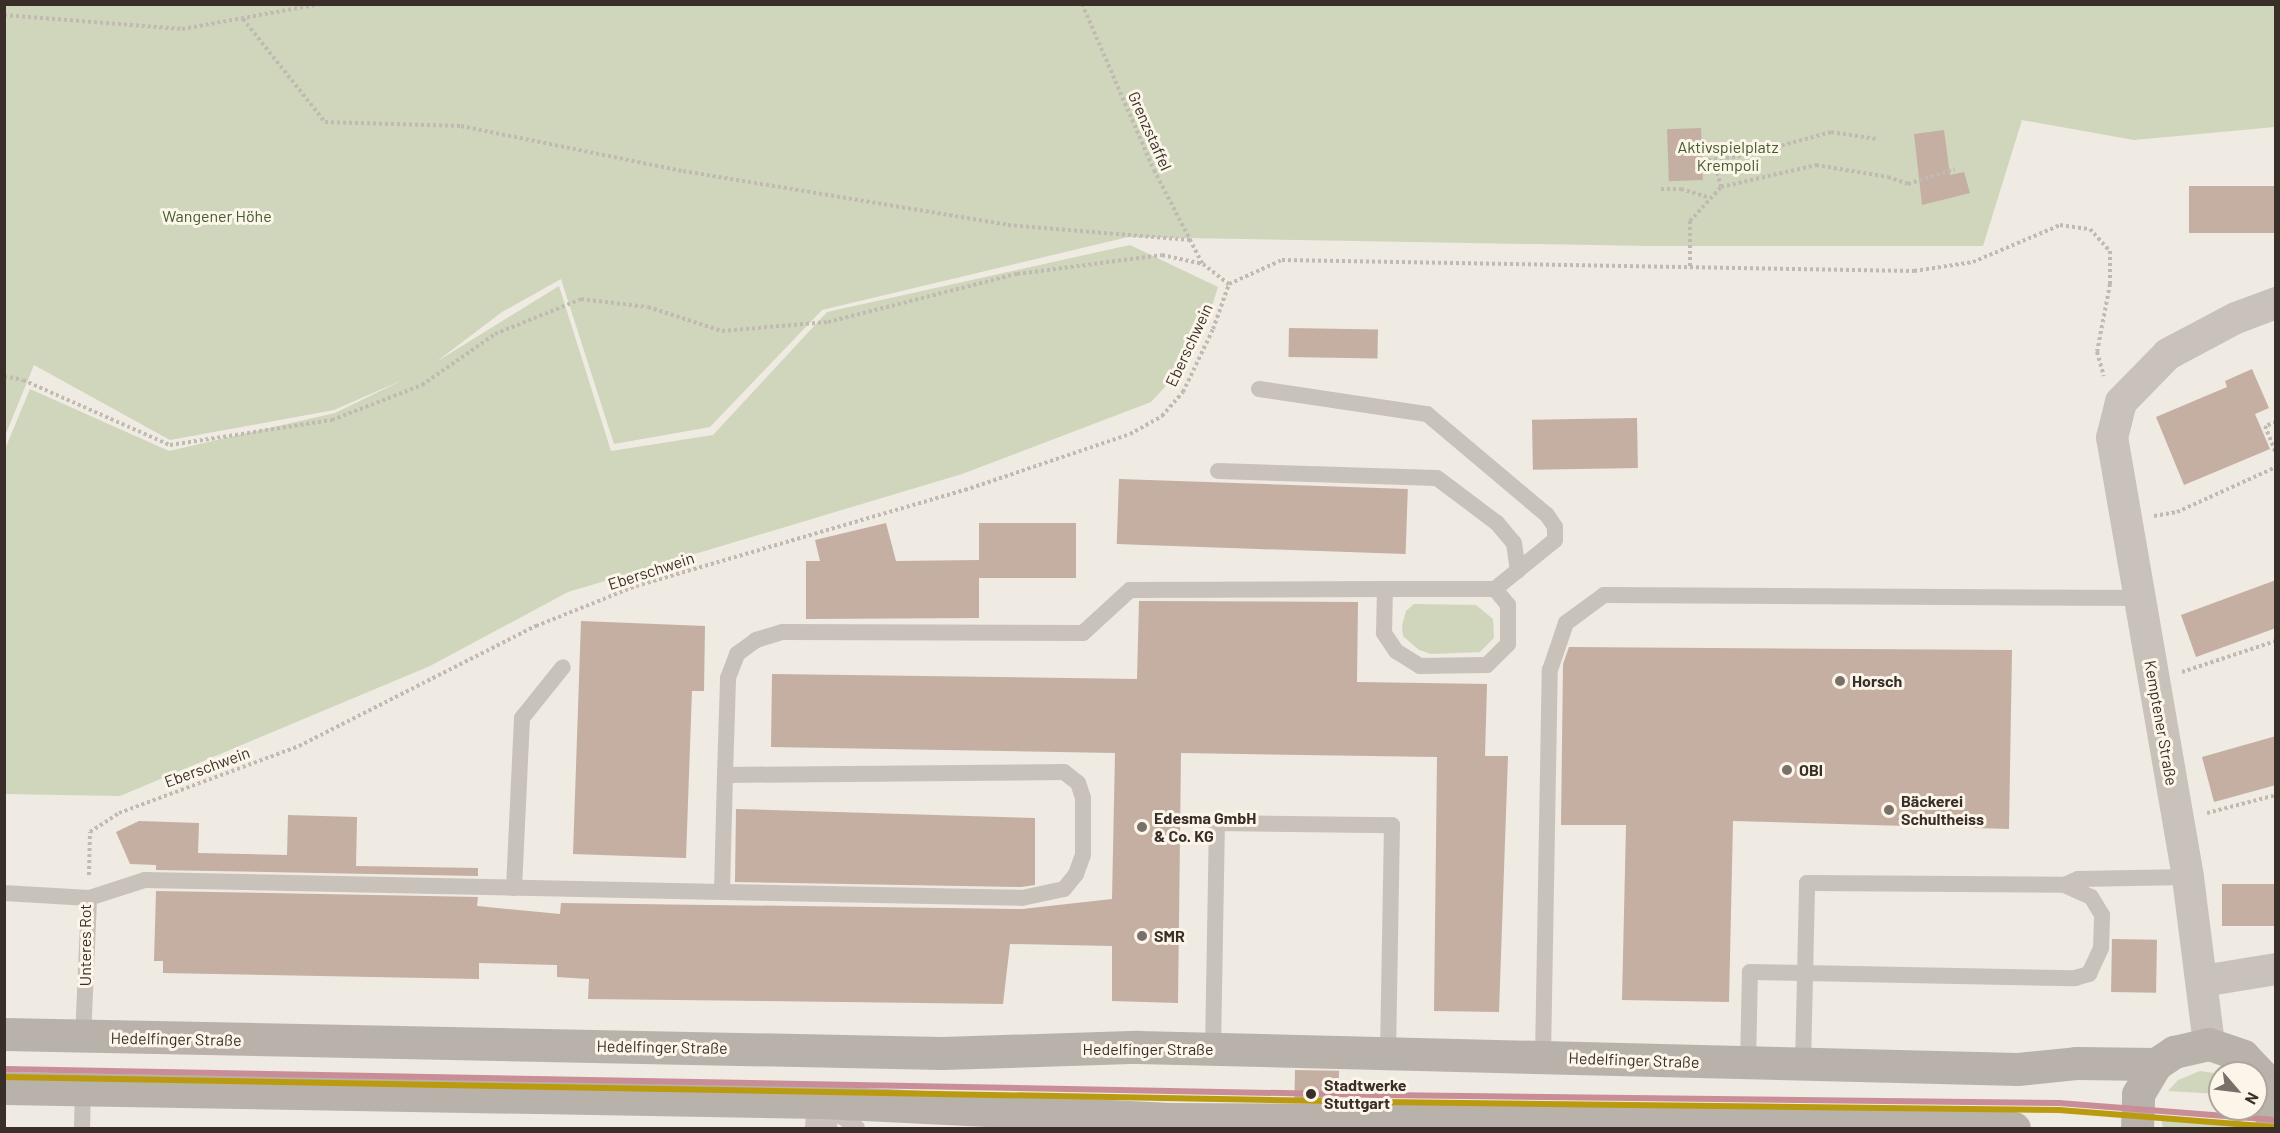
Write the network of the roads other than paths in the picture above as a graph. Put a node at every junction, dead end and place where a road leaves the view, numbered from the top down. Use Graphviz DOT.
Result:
graph roads {
  1 [pos="2276,303"];
  2 [pos="1259,389"];
  3 [pos="1218,471"];
  4 [pos="1518,571"];
  5 [pos="1385,589"];
  6 [pos="1495,589"];
  7 [pos="2139,598"];
  8 [pos="563,667"];
  9 [pos="725,775"];
  10 [pos="2188,877"];
  11 [pos="2064,885"];
  12 [pos="514,888"];
  13 [pos="723,892"];
  14 [pos="4,893"];
  15 [pos="89,898"];
  16 [pos="2276,969"];
  17 [pos="2203,981"];
  18 [pos="4,1034"];
  19 [pos="83,1038"];
  20 [pos="2209,1044"];
  21 [pos="1213,1049"];
  22 [pos="1388,1053"];
  23 [pos="1543,1057"];
  24 [pos="2156,1064"];
  25 [pos="1748,1065"];
  26 [pos="1803,1065"];
  27 [pos="2269,1077"];
  28 [pos="83,1087"];
  29 [pos="4,1088"];
  30 [pos="822,1115"];
  31 [pos="1034,1120"];
  32 [pos="82,1128"];
  33 [pos="857,1128"];
  34 [pos="2014,1128"];
  35 [pos="2137,1128"];
  36 [pos="2271,1128"];
  1 -- 7 [label="street, Kemptener Straße"];
  2 -- 4 [label="lane"];
  3 -- 4 [label="lane"];
  4 -- 6 [label="lane"];
  5 -- 6 [label="lane"];
  5 -- 6 [label="lane"];
  5 -- 9 [label="lane"];
  7 -- 10 [label="street, Kemptener Straße"];
  7 -- 23 [label="lane"];
  8 -- 12 [label="lane"];
  9 -- 13 [label="lane"];
  9 -- 13 [label="lane"];
  10 -- 11 [label="lane"];
  10 -- 17 [label="street, Kemptener Straße"];
  11 -- 25 [label="lane"];
  11 -- 26 [label="lane"];
  12 -- 13 [label="lane"];
  12 -- 15 [label="lane"];
  14 -- 15 [label="lane, Unteres Rot"];
  15 -- 19 [label="lane, Unteres Rot"];
  16 -- 17 [label="street"];
  17 -- 20 [label="street, Kemptener Straße"];
  18 -- 19 [label="street, Hedelfinger Straße"];
  19 -- 21 [label="street, Hedelfinger Straße"];
  20 -- 24 [label="street, Hedelfinger Straße"];
  20 -- 27 [label="street"];
  21 -- 22 [label="street, Hedelfinger Straße"];
  21 -- 22 [label="lane"];
  22 -- 23 [label="street, Hedelfinger Straße"];
  23 -- 25 [label="street, Hedelfinger Straße"];
  24 -- 26 [label="street, Hedelfinger Straße"];
  24 -- 35 [label="street"];
  25 -- 26 [label="street, Hedelfinger Straße"];
  27 -- 36 [label="street"];
  28 -- 29 [label="street"];
  28 -- 30 [label="street"];
  28 -- 32 [label="lane"];
  30 -- 31 [label="street"];
  30 -- 33 [label="lane"];
  31 -- 34 [label="street"];
}
